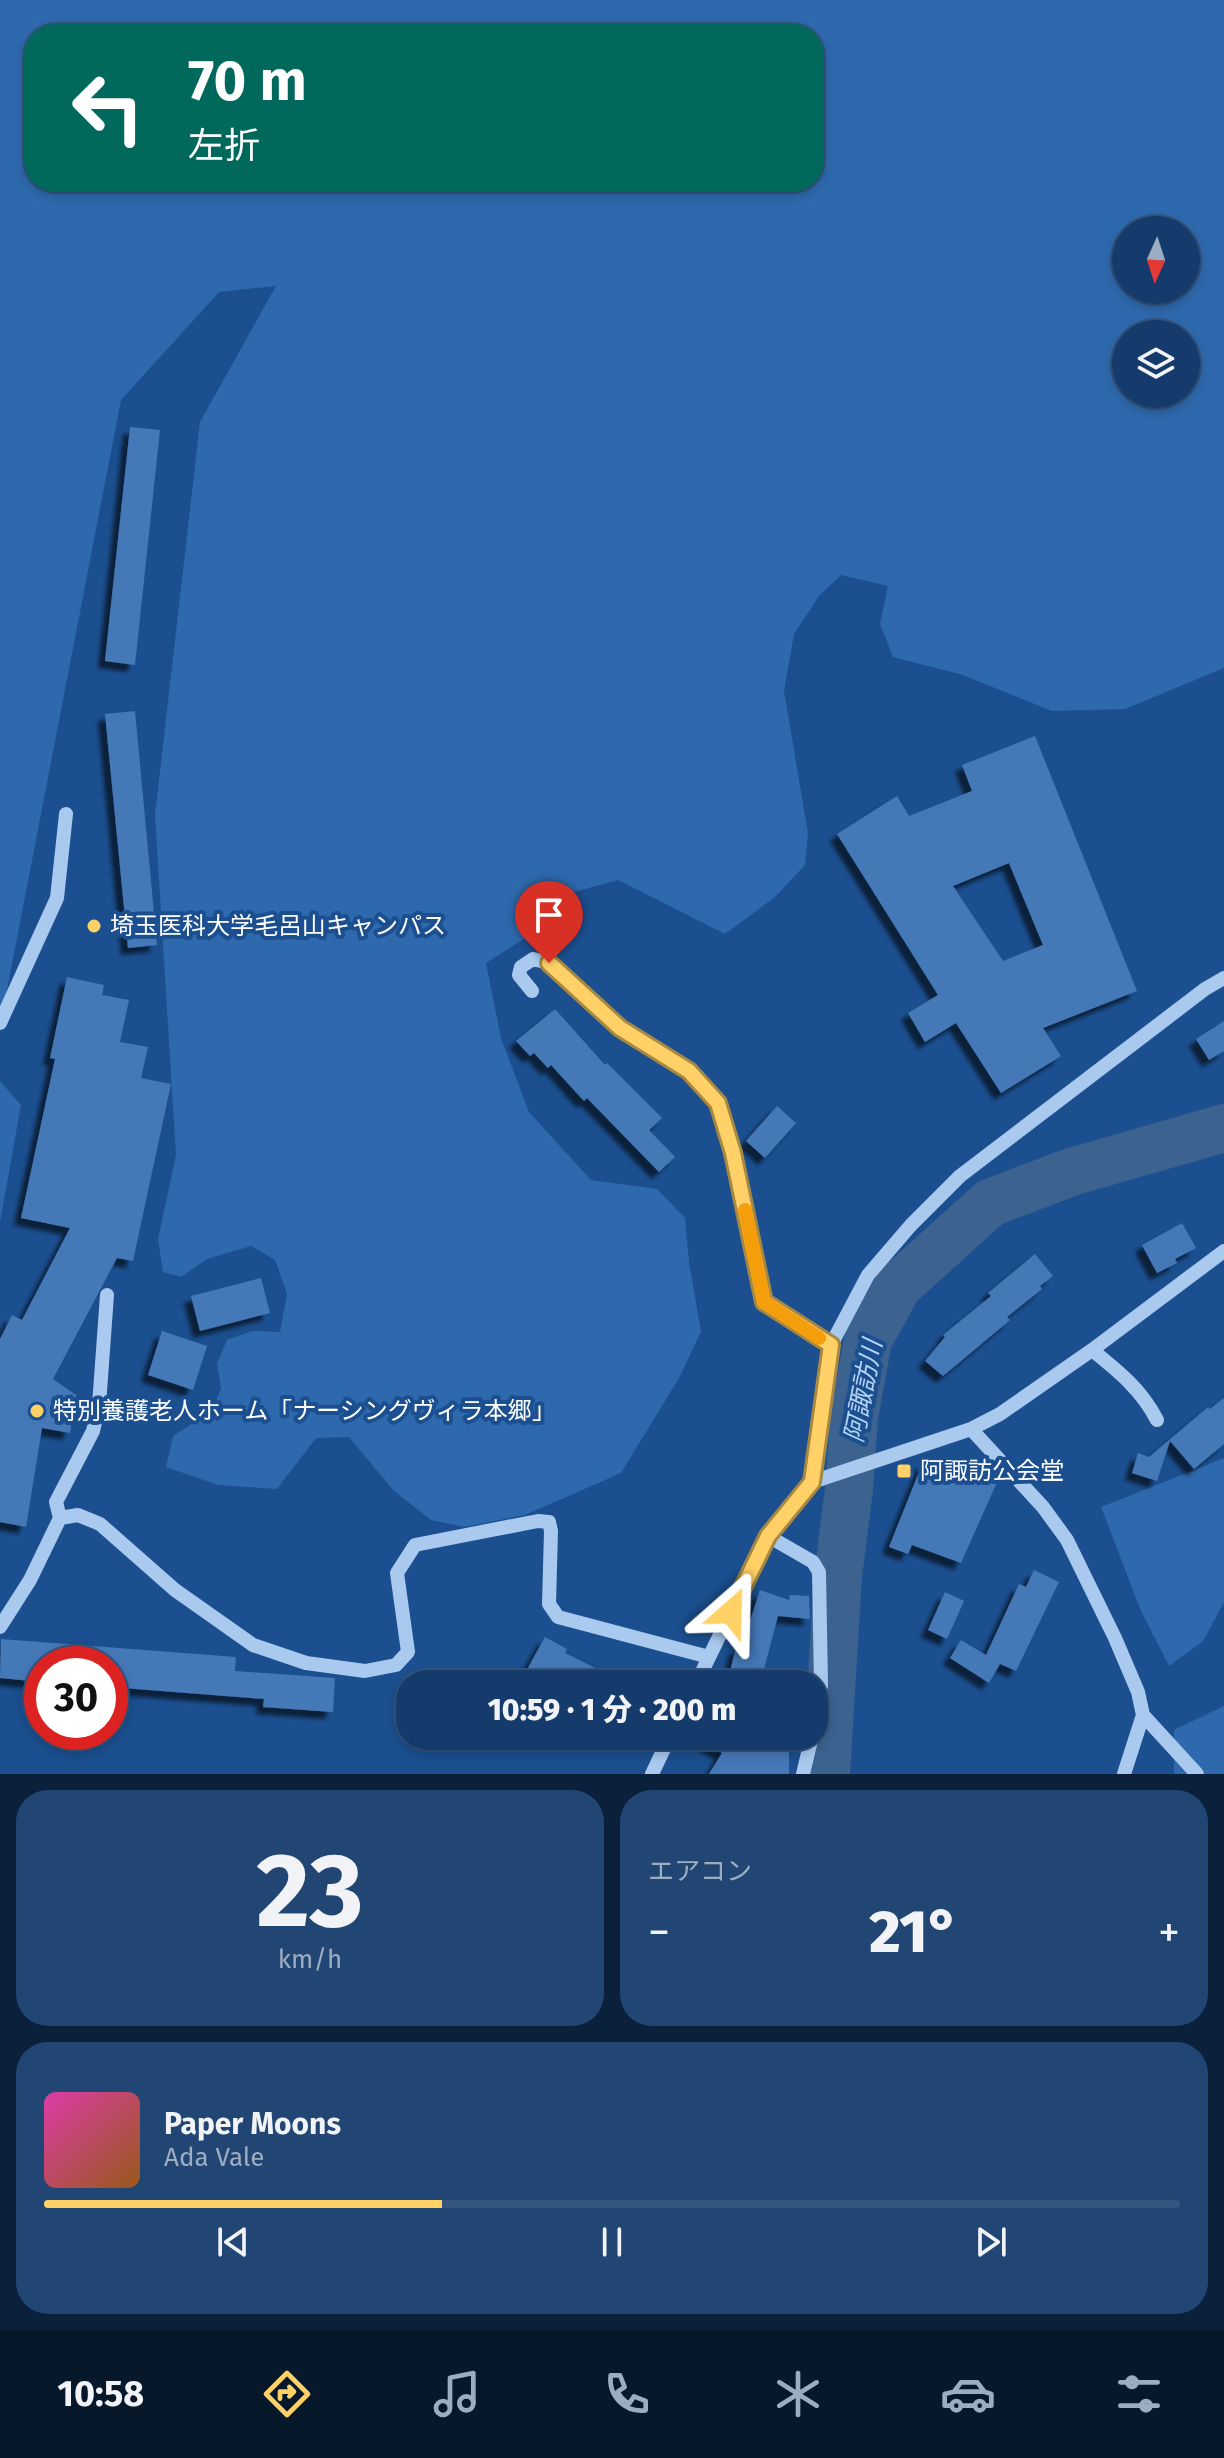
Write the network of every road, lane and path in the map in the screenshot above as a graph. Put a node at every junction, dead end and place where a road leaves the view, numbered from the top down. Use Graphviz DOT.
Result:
graph roads {
  1 [pos="66,814"];
  2 [pos="1224,978"];
  3 [pos="532,991"];
  4 [pos="0,1023"];
  5 [pos="1224,1251"];
  6 [pos="107,1295"];
  7 [pos="831,1345"];
  8 [pos="1092,1350"];
  9 [pos="1157,1420"];
  10 [pos="971,1429"];
  11 [pos="812,1482"];
  12 [pos="60,1518"];
  13 [pos="768,1536"];
  14 [pos="0,1627"];
  15 [pos="709,1657"];
  16 [pos="703,1670"];
  17 [pos="821,1670"];
  18 [pos="1143,1715"];
  19 [pos="663,1750"];
  20 [pos="809,1750"];
  21 [pos="652,1774"];
  22 [pos="803,1774"];
  23 [pos="1124,1774"];
  24 [pos="1197,1774"];
  1 -- 4 [label="street"];
  2 -- 7 [label="street"];
  3 -- 7 [label="street"];
  5 -- 8 [label="street"];
  6 -- 12 [label="street"];
  7 -- 11 [label="street"];
  8 -- 9 [label="street"];
  8 -- 10 [label="street"];
  10 -- 11 [label="street"];
  10 -- 18 [label="street"];
  11 -- 13 [label="street"];
  12 -- 14 [label="street"];
  12 -- 15 [label="street"];
  13 -- 15 [label="street"];
  13 -- 17 [label="street"];
  15 -- 16 [label="street"];
  18 -- 23 [label="street"];
  18 -- 24 [label="street"];
  19 -- 21 [label="street"];
  20 -- 22 [label="street"];
}
